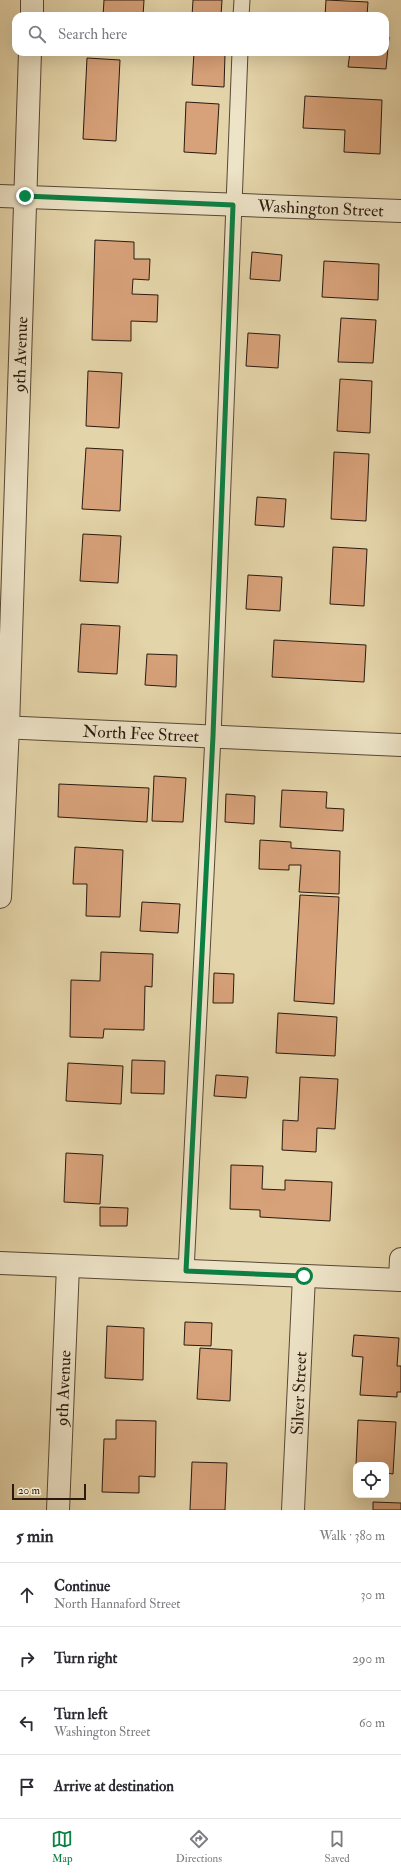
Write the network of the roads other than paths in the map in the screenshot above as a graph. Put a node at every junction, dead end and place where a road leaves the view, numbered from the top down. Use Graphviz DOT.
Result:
graph roads {
  1 [pos="32,0"];
  2 [pos="242,0"];
  3 [pos="32,12"];
  4 [pos="241,12"];
  5 [pos="30,56"];
  6 [pos="240,56"];
  7 [pos="0,196"];
  8 [pos="25,196"];
  9 [pos="233,205"];
  10 [pos="401,211"];
  11 [pos="4,727"];
  12 [pos="213,736"];
  13 [pos="401,745"];
  14 [pos="0,897"];
  15 [pos="0,1263"];
  16 [pos="68,1266"];
  17 [pos="186,1271"];
  18 [pos="401,1273"];
  19 [pos="304,1276"];
  20 [pos="58,1510"];
  21 [pos="293,1510"];
  1 -- 3 [label="street"];
  2 -- 4 [label="lane"];
  5 -- 8 [label="street, 9th Avenue"];
  6 -- 9 [label="lane"];
  7 -- 8 [label="street, Washington Street"];
  8 -- 9 [label="street, Washington Street"];
  8 -- 11 [label="street, 9th Avenue"];
  9 -- 10 [label="street, Washington Street"];
  9 -- 12 [label="lane"];
  11 -- 12 [label="street, North Fee Street"];
  11 -- 14 [label="street, 9th Avenue"];
  12 -- 13 [label="street, North Fee Street"];
  12 -- 17 [label="lane"];
  15 -- 16 [label="street"];
  16 -- 17 [label="street"];
  16 -- 20 [label="street, 9th Avenue"];
  17 -- 19 [label="street"];
  18 -- 19 [label="street"];
  19 -- 21 [label="street, Silver Street"];
}
